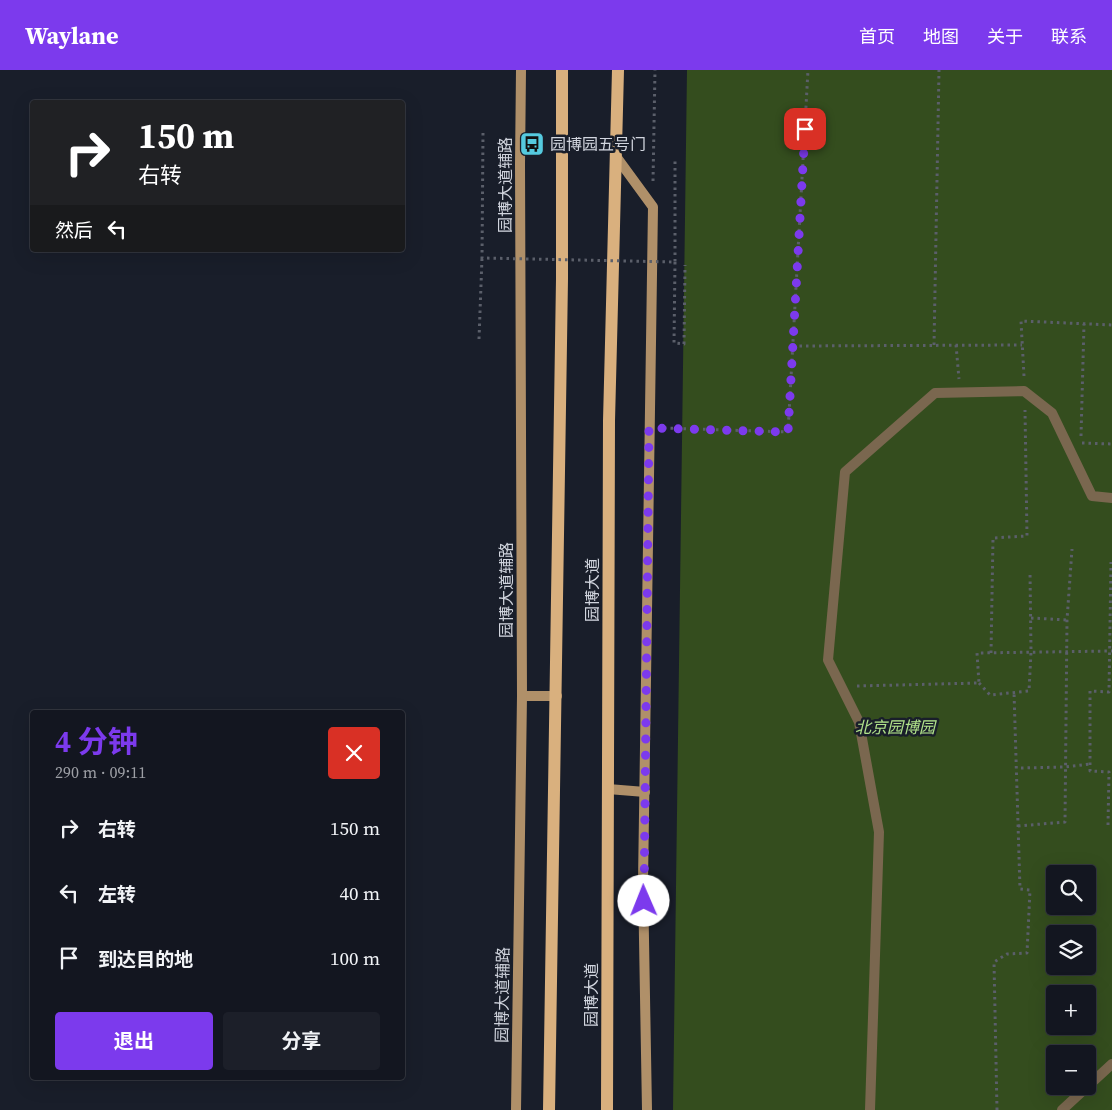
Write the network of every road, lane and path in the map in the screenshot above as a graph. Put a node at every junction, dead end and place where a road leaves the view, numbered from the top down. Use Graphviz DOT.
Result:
graph roads {
  1 [pos="521,70"];
  2 [pos="562,70"];
  3 [pos="618,70"];
  4 [pos="655,70"];
  5 [pos="808,70"];
  6 [pos="939,70"];
  7 [pos="482,133"];
  8 [pos="616,156"];
  9 [pos="675,161"];
  10 [pos="653,207"];
  11 [pos="482,258"];
  12 [pos="675,262"];
  13 [pos="685,265"];
  14 [pos="1084,324"];
  15 [pos="1112,325"];
  16 [pos="479,339"];
  17 [pos="1022,344"];
  18 [pos="934,345"];
  19 [pos="956,345"];
  20 [pos="793,346"];
  21 [pos="1024,391"];
  22 [pos="961,392"];
  23 [pos="649,428"];
  24 [pos="1112,444"];
  25 [pos="1112,498"];
  26 [pos="1072,549"];
  27 [pos="1112,562"];
  28 [pos="1030,572"];
  29 [pos="1031,618"];
  30 [pos="1067,620"];
  31 [pos="1111,650"];
  32 [pos="1066,651"];
  33 [pos="1031,652"];
  34 [pos="991,653"];
  35 [pos="979,683"];
  36 [pos="841,686"];
  37 [pos="1014,692"];
  38 [pos="522,696"];
  39 [pos="557,696"];
  40 [pos="1090,764"];
  41 [pos="1065,767"];
  42 [pos="1022,768"];
  43 [pos="608,789"];
  44 [pos="645,792"];
  45 [pos="1108,825"];
  46 [pos="1018,826"];
  47 [pos="1112,1064"];
  48 [pos="516,1110"];
  49 [pos="549,1110"];
  50 [pos="606,1110"];
  51 [pos="647,1110"];
  52 [pos="870,1110"];
  53 [pos="998,1110"];
  54 [pos="1062,1110"];
  1 -- 38 [label="street, 园博大道辅路"];
  2 -- 39 [label="main road, 园博大道"];
  3 -- 8 [label="main road, 园博大道"];
  4 -- 10 [label="path"];
  5 -- 20 [label="path"];
  6 -- 18 [label="path"];
  7 -- 11 [label="path, bridge"];
  8 -- 10 [label="street"];
  8 -- 43 [label="main road, 园博大道"];
  9 -- 12 [label="path, bridge"];
  10 -- 23 [label="street"];
  11 -- 12 [label="path, bridge"];
  11 -- 16 [label="path"];
  12 -- 13 [label="path"];
  14 -- 15 [label="path"];
  14 -- 17 [label="path"];
  14 -- 24 [label="path"];
  17 -- 19 [label="path"];
  17 -- 21 [label="path"];
  18 -- 19 [label="path"];
  18 -- 20 [label="path"];
  19 -- 22 [label="path"];
  20 -- 23 [label="path"];
  21 -- 22 [label="lane"];
  21 -- 25 [label="lane"];
  21 -- 34 [label="path"];
  22 -- 36 [label="lane"];
  23 -- 44 [label="street"];
  26 -- 30 [label="path"];
  27 -- 31 [label="path"];
  28 -- 29 [label="path"];
  29 -- 30 [label="path"];
  29 -- 33 [label="path"];
  30 -- 32 [label="path"];
  31 -- 32 [label="path"];
  31 -- 40 [label="path"];
  32 -- 33 [label="path"];
  32 -- 41 [label="path"];
  33 -- 34 [label="path"];
  33 -- 37 [label="path"];
  34 -- 35 [label="path"];
  35 -- 36 [label="path"];
  35 -- 37 [label="path"];
  36 -- 52 [label="lane"];
  37 -- 46 [label="path"];
  38 -- 39 [label="street"];
  38 -- 48 [label="street, 园博大道辅路"];
  39 -- 49 [label="main road, 园博大道"];
  40 -- 41 [label="path"];
  40 -- 45 [label="path"];
  41 -- 42 [label="path"];
  41 -- 46 [label="path"];
  43 -- 44 [label="street"];
  43 -- 50 [label="main road, 园博大道"];
  44 -- 51 [label="street"];
  46 -- 53 [label="path"];
  47 -- 54 [label="lane"];
}
